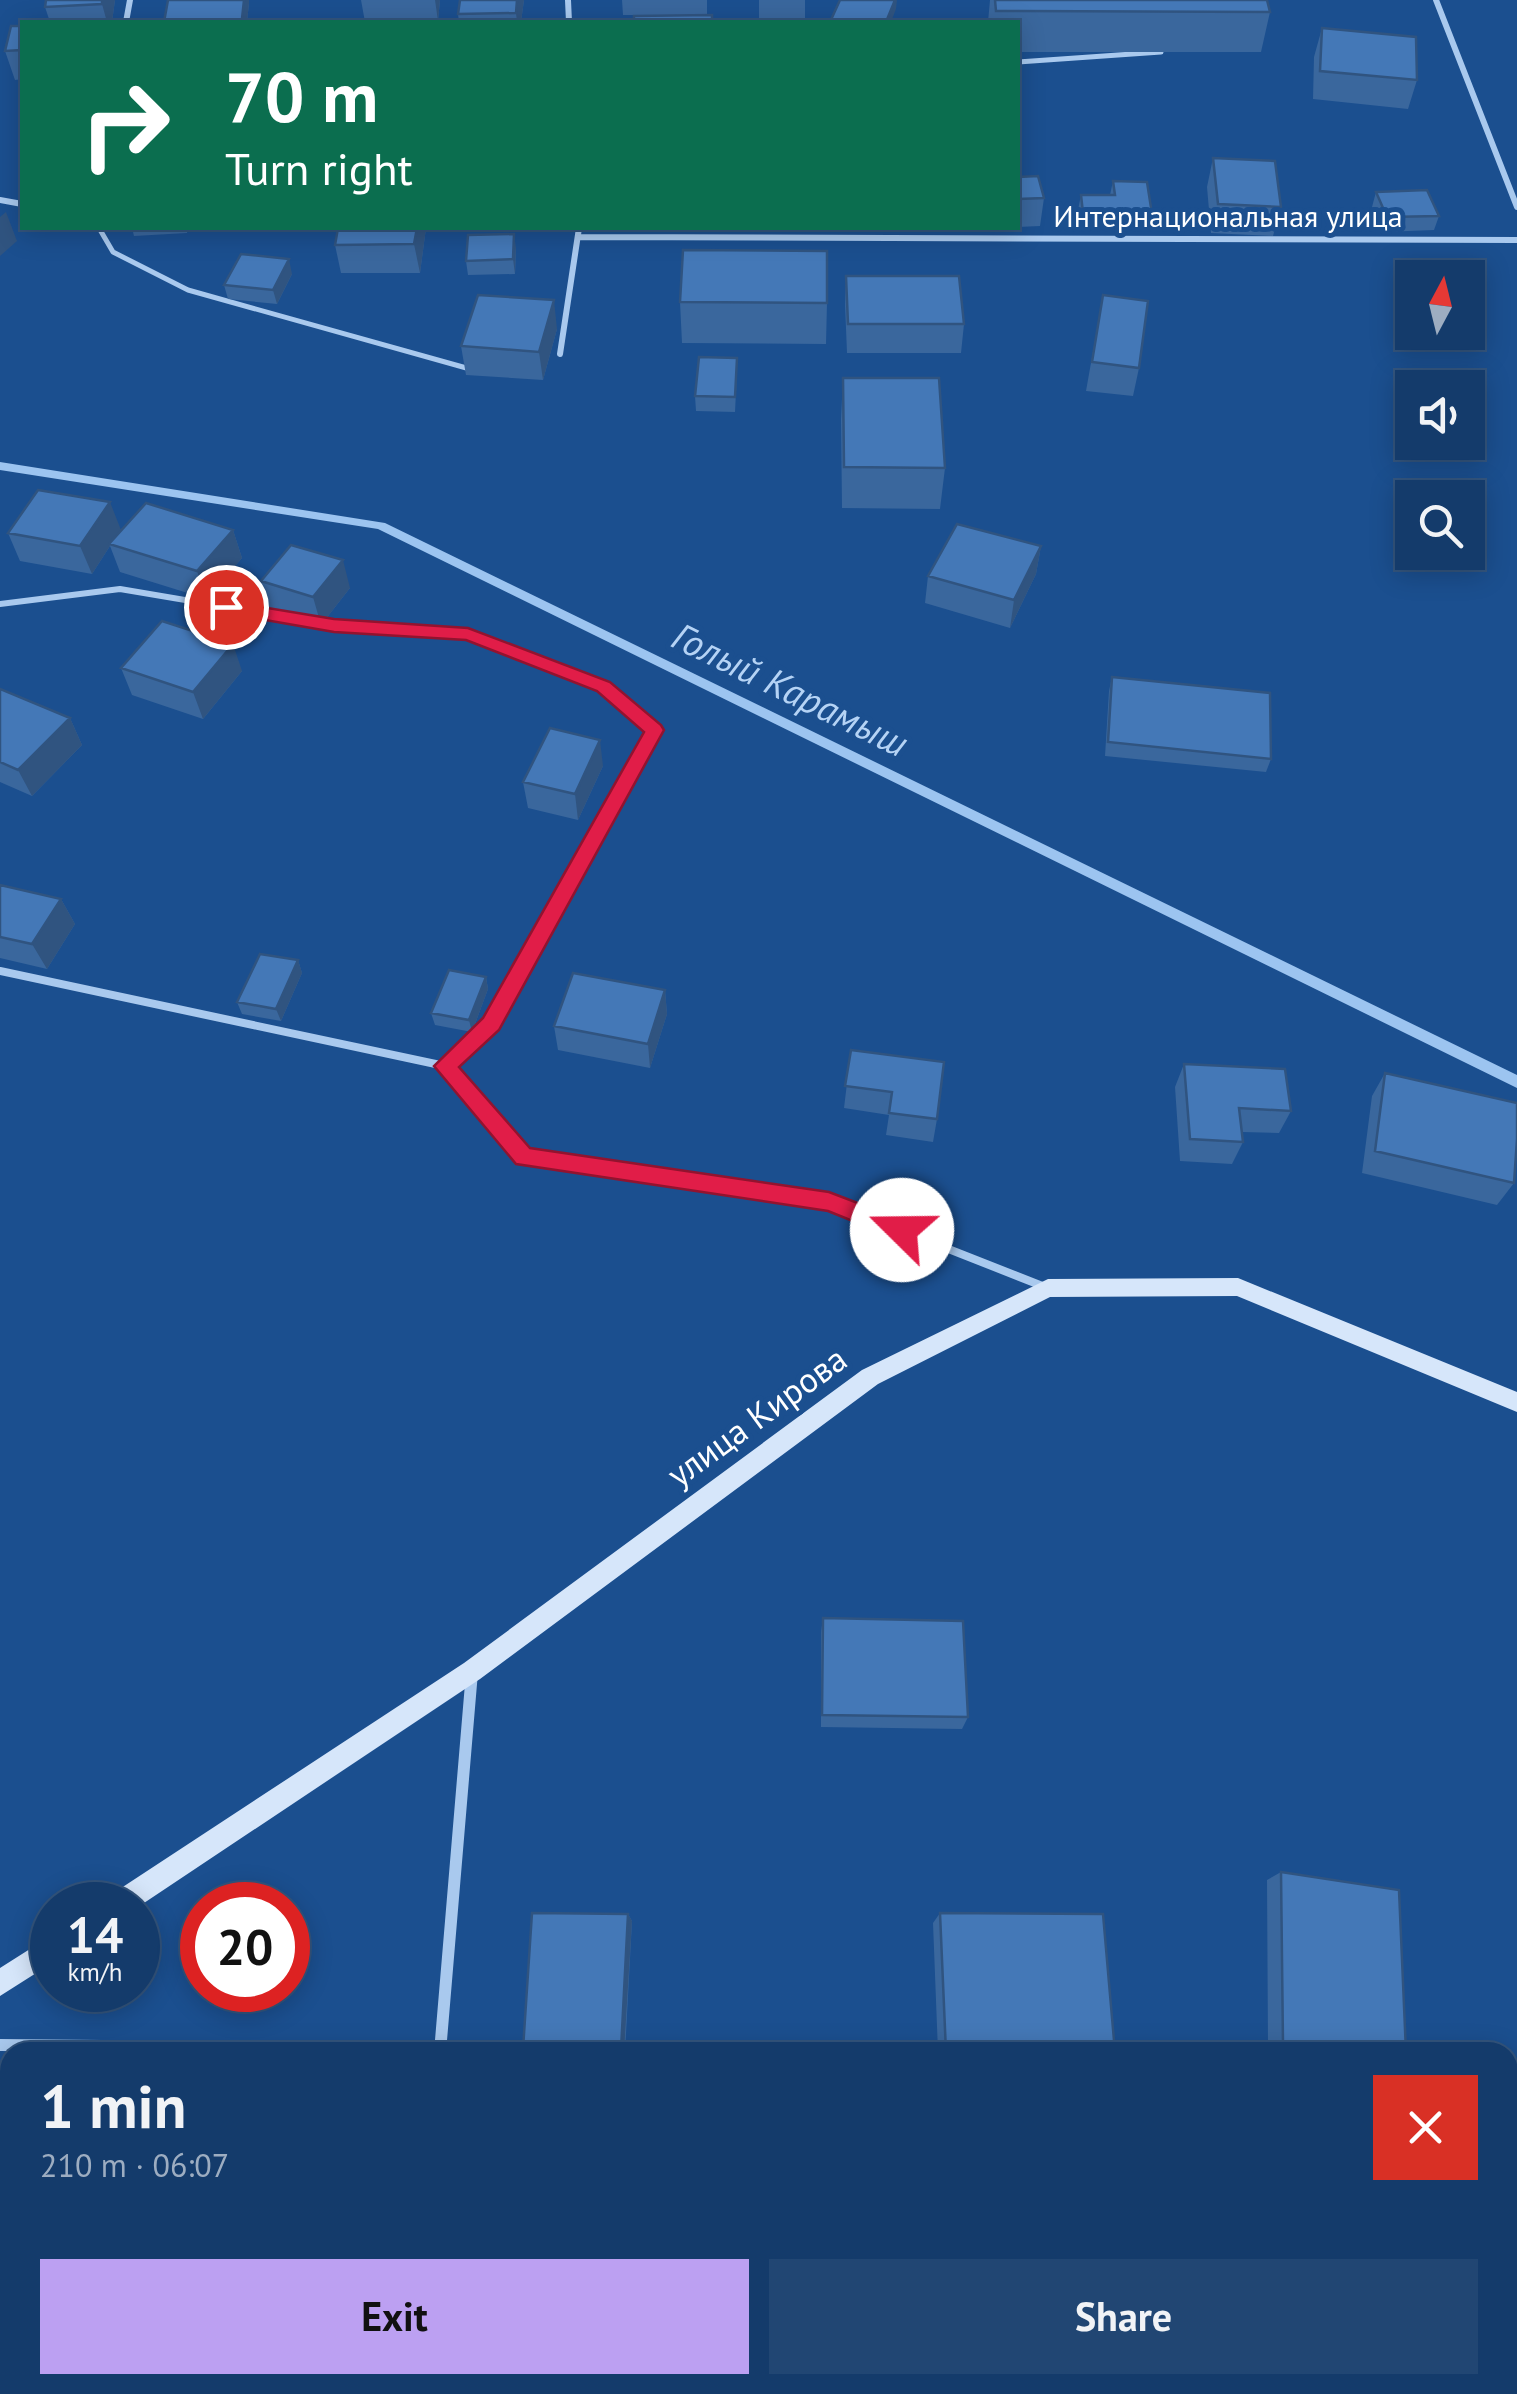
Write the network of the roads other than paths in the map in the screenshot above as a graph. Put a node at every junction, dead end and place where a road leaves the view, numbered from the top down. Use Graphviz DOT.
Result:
graph roads {
  1 [pos="1436,0"];
  2 [pos="1171,51"];
  3 [pos="1020,62"];
  4 [pos="1517,207"];
  5 [pos="100,230"];
  6 [pos="580,232"];
  7 [pos="1517,240"];
  8 [pos="560,354"];
  9 [pos="486,374"];
  10 [pos="0,604"];
  11 [pos="0,972"];
  12 [pos="445,1066"];
  13 [pos="1048,1288"];
  14 [pos="1517,1402"];
  15 [pos="472,1671"];
  16 [pos="153,1882"];
  17 [pos="30,1963"];
  18 [pos="0,1983"];
  19 [pos="441,2042"];
  1 -- 4 [label="street"];
  2 -- 3 [label="lane"];
  5 -- 9 [label="lane"];
  6 -- 7 [label="street, Интернациональная улица"];
  6 -- 8 [label="street"];
  10 -- 12 [label="lane"];
  11 -- 12 [label="lane"];
  12 -- 13 [label="lane"];
  13 -- 14 [label="street, улица Кирова"];
  13 -- 15 [label="street, улица Кирова"];
  15 -- 16 [label="street, улица Кирова"];
  15 -- 19 [label="street"];
  17 -- 18 [label="street"];
}
